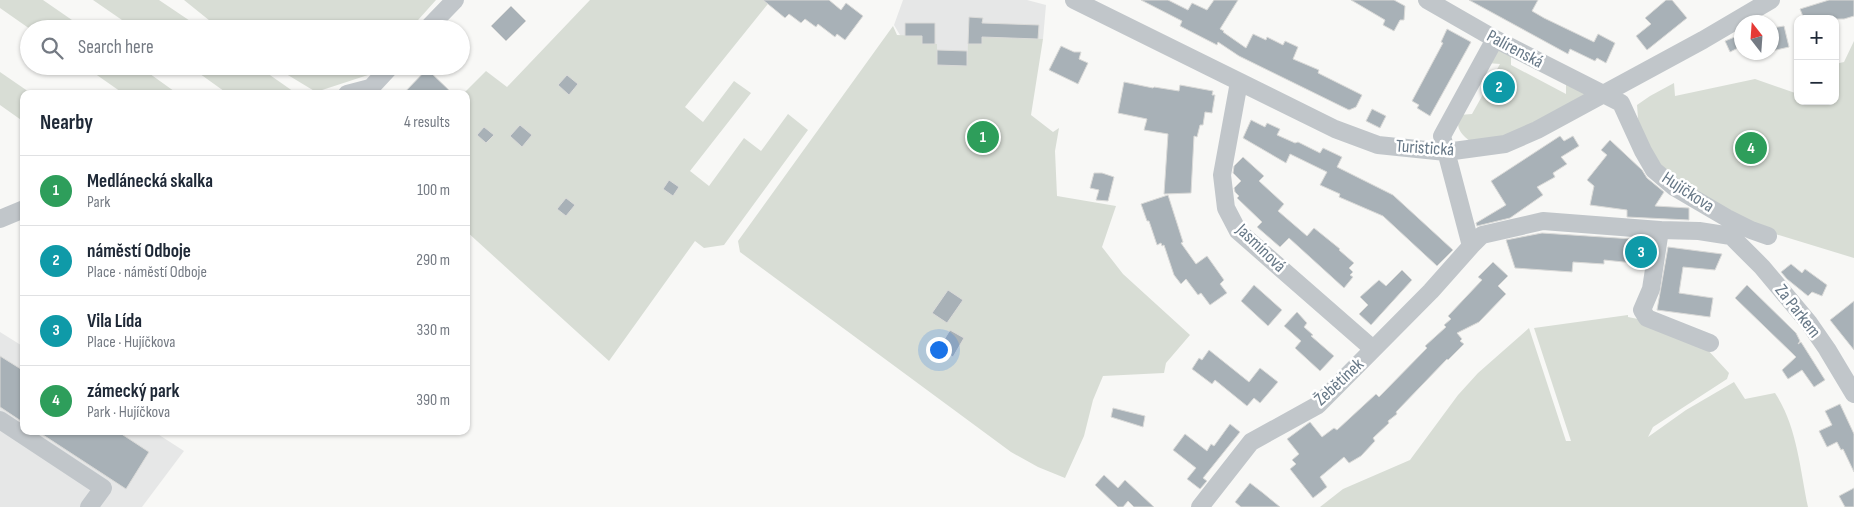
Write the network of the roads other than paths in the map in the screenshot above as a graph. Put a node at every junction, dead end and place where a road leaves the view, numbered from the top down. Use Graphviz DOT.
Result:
graph roads {
  1 [pos="455,0"];
  2 [pos="1074,0"];
  3 [pos="1430,1"];
  4 [pos="1757,3"];
  5 [pos="436,20"];
  6 [pos="1495,39"];
  7 [pos="383,75"];
  8 [pos="1240,82"];
  9 [pos="369,90"];
  10 [pos="1605,94"];
  11 [pos="1446,152"];
  12 [pos="20,211"];
  13 [pos="0,219"];
  14 [pos="1599,225"];
  15 [pos="1660,230"];
  16 [pos="1751,230"];
  17 [pos="1698,232"];
  18 [pos="1731,236"];
  19 [pos="1768,236"];
  20 [pos="1472,246"];
  21 [pos="1710,343"];
  22 [pos="1374,349"];
  23 [pos="1854,394"];
  24 [pos="0,420"];
  25 [pos="20,433"];
  26 [pos="23,435"];
  27 [pos="89,507"];
  28 [pos="1200,507"];
  1 -- 5 [label="street"];
  2 -- 8 [label="street, Turistická"];
  3 -- 6 [label="street, Palírenská"];
  4 -- 10 [label="street, Turistická"];
  6 -- 10 [label="street, Palírenská"];
  6 -- 11 [label="street"];
  7 -- 9 [label="street"];
  8 -- 11 [label="street, Turistická"];
  8 -- 22 [label="street, Jasmínová"];
  10 -- 11 [label="street, Turistická"];
  10 -- 16 [label="street, Hujíčkova"];
  11 -- 20 [label="street"];
  12 -- 13 [label="street"];
  14 -- 15 [label="street, Hujíčkova"];
  14 -- 20 [label="street, Žebětínek"];
  15 -- 17 [label="street, Hujíčkova"];
  15 -- 21 [label="street"];
  16 -- 17 [label="street, Hujíčkova"];
  16 -- 19 [label="street, Hujíčkova"];
  17 -- 18 [label="street, Hujíčkova"];
  18 -- 23 [label="street, Za Parkem"];
  20 -- 22 [label="street, Žebětínek"];
  22 -- 28 [label="street, Žebětínek"];
  24 -- 25 [label="street"];
  26 -- 27 [label="street"];
}
